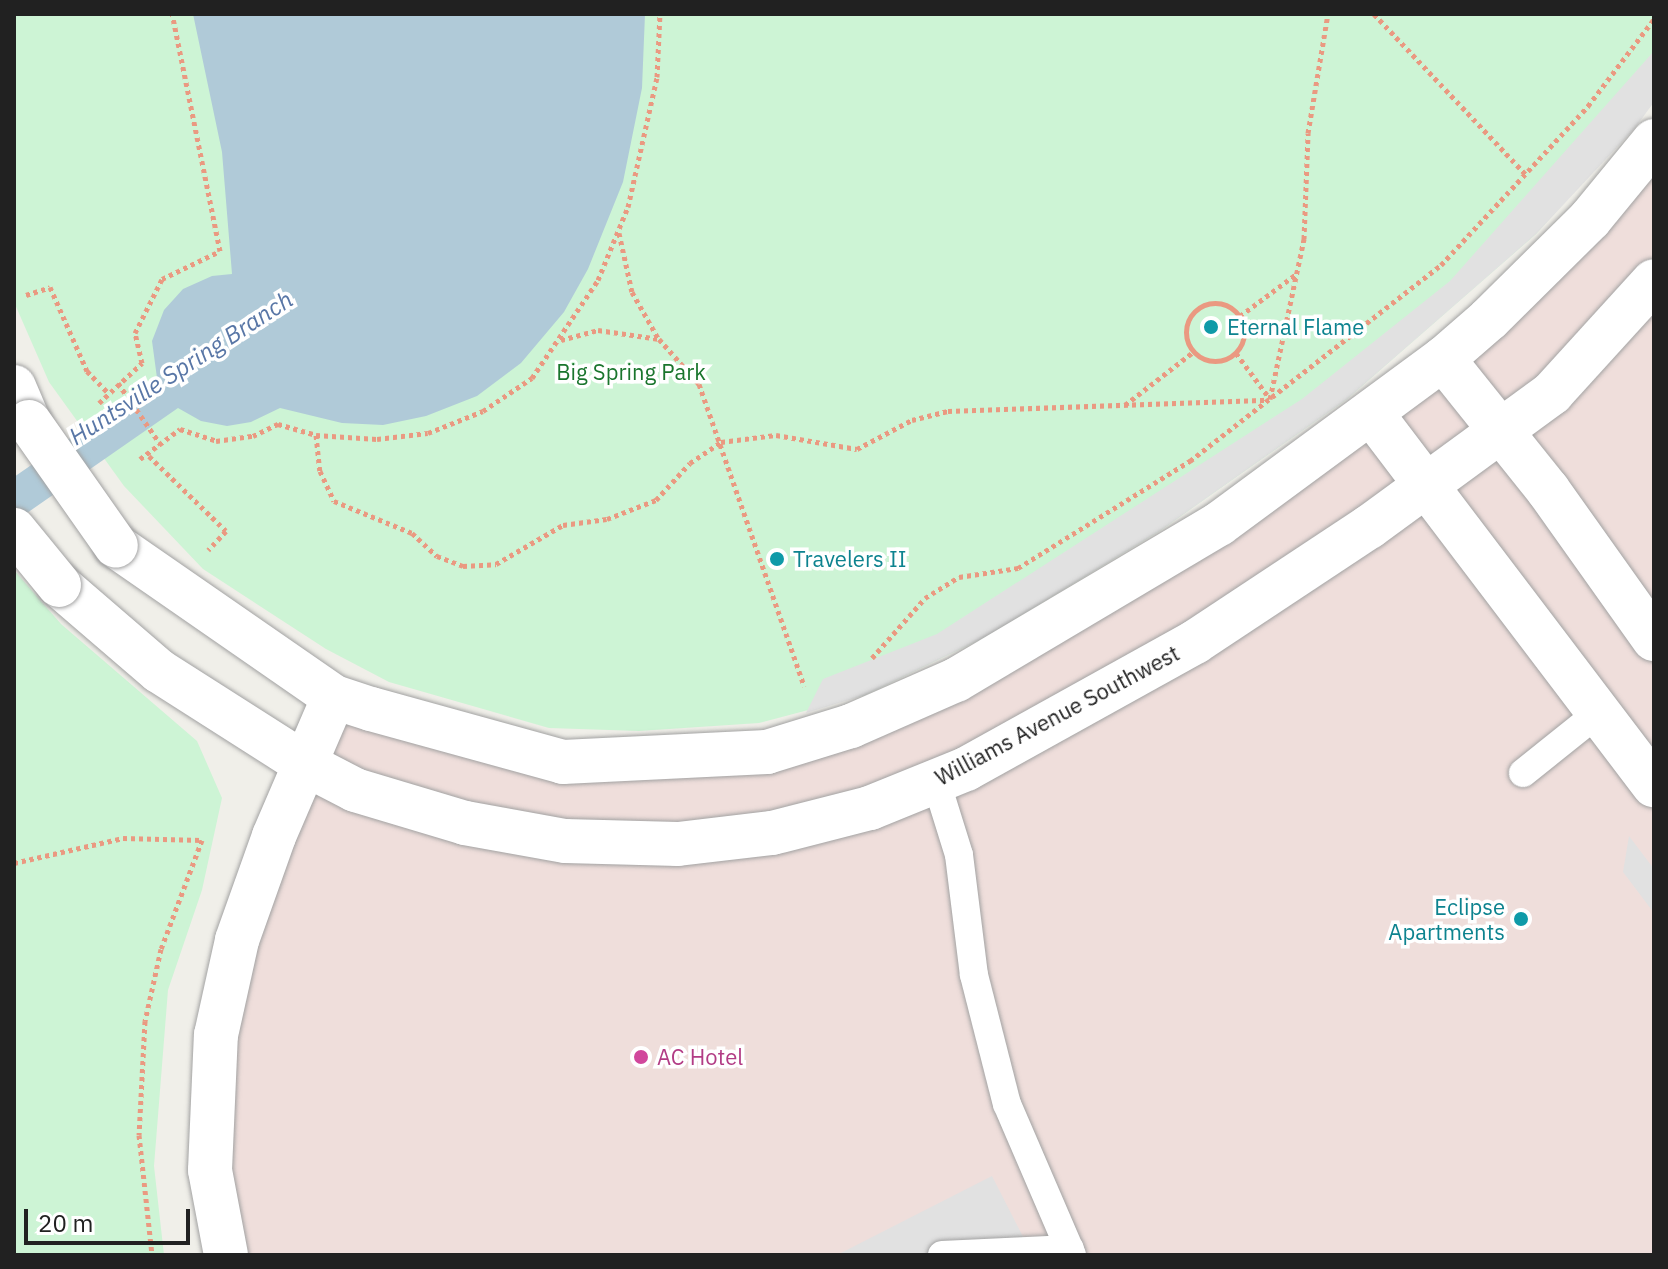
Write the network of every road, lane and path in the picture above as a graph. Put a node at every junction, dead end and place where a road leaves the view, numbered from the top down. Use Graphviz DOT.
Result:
graph roads {
  1 [pos="172,14"];
  2 [pos="660,14"];
  3 [pos="1328,14"];
  4 [pos="1374,14"];
  5 [pos="1654,19"];
  6 [pos="1654,141"];
  7 [pos="1526,175"];
  8 [pos="618,231"];
  9 [pos="1296,274"];
  10 [pos="1654,281"];
  11 [pos="26,295"];
  12 [pos="1240,316"];
  13 [pos="659,339"];
  14 [pos="560,340"];
  15 [pos="1193,352"];
  16 [pos="1236,353"];
  17 [pos="1443,359"];
  18 [pos="118,383"];
  19 [pos="108,393"];
  20 [pos="1270,400"];
  21 [pos="99,403"];
  22 [pos="21,404"];
  23 [pos="1125,405"];
  24 [pos="1372,414"];
  25 [pos="1501,432"];
  26 [pos="316,435"];
  27 [pos="721,442"];
  28 [pos="161,445"];
  29 [pos="148,455"];
  30 [pos="140,459"];
  31 [pos="1426,487"];
  32 [pos="14,530"];
  33 [pos="207,551"];
  34 [pos="1654,639"];
  35 [pos="863,666"];
  36 [pos="818,681"];
  37 [pos="804,686"];
  38 [pos="791,689"];
  39 [pos="352,703"];
  40 [pos="1598,713"];
  41 [pos="305,764"];
  42 [pos="1523,773"];
  43 [pos="936,781"];
  44 [pos="1654,785"];
  45 [pos="14,863"];
  46 [pos="1071,1252"];
  47 [pos="152,1255"];
  48 [pos="226,1255"];
  49 [pos="942,1255"];
  1 -- 18 [label="path"];
  2 -- 8 [label="path"];
  3 -- 9 [label="path"];
  4 -- 7 [label="path"];
  5 -- 7 [label="path"];
  6 -- 17 [label="street"];
  7 -- 20 [label="path"];
  8 -- 13 [label="path"];
  8 -- 14 [label="path"];
  9 -- 12 [label="path"];
  9 -- 20 [label="path"];
  10 -- 25 [label="street, Williams Avenue Southwest"];
  11 -- 19 [label="path"];
  12 -- 15 [label="path"];
  12 -- 16 [label="path"];
  13 -- 14 [label="path"];
  13 -- 27 [label="path"];
  14 -- 26 [label="path"];
  15 -- 16 [label="path"];
  15 -- 23 [label="path"];
  16 -- 20 [label="path"];
  17 -- 24 [label="street"];
  17 -- 25 [label="street"];
  18 -- 19 [label="path"];
  18 -- 28 [label="path"];
  19 -- 21 [label="path"];
  20 -- 23 [label="path"];
  20 -- 35 [label="path"];
  22 -- 39 [label="street, bridge"];
  23 -- 27 [label="path"];
  24 -- 31 [label="street"];
  24 -- 39 [label="street"];
  25 -- 31 [label="street, Williams Avenue Southwest"];
  25 -- 34 [label="street"];
  26 -- 27 [label="path"];
  26 -- 28 [label="path"];
  27 -- 37 [label="path"];
  28 -- 29 [label="path"];
  29 -- 30 [label="path"];
  29 -- 33 [label="path"];
  31 -- 40 [label="street"];
  31 -- 43 [label="street, Williams Avenue Southwest"];
  32 -- 41 [label="street, Williams Avenue Southwest, bridge"];
  36 -- 37 [label="path"];
  37 -- 38 [label="path"];
  39 -- 41 [label="street"];
  40 -- 42 [label="lane"];
  40 -- 44 [label="street"];
  41 -- 43 [label="street, Williams Avenue Southwest"];
  41 -- 48 [label="street"];
  43 -- 46 [label="lane"];
  45 -- 47 [label="path"];
  46 -- 49 [label="lane"];
}
